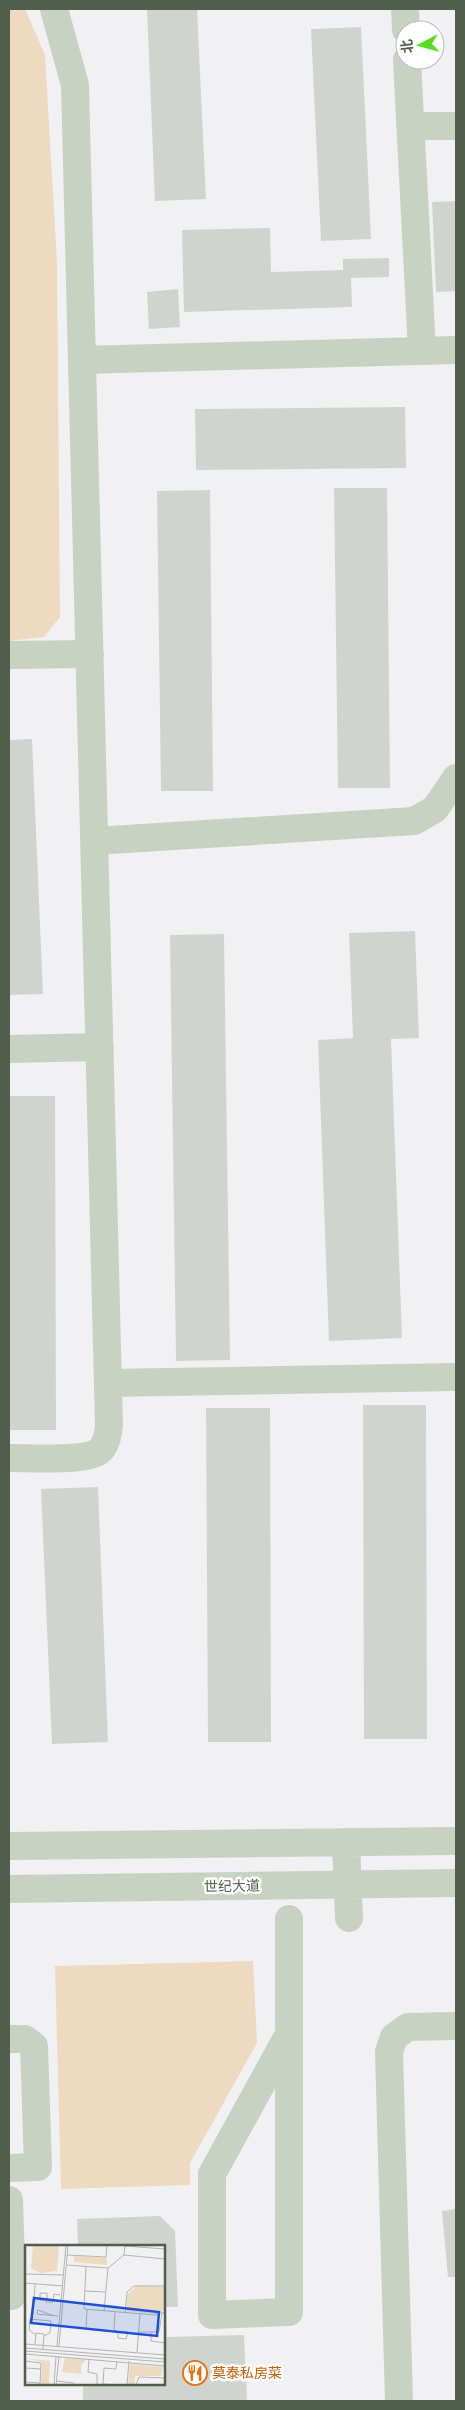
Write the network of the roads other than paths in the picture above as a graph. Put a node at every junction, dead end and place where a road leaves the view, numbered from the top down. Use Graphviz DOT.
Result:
graph roads {
  1 [pos="54,9"];
  2 [pos="408,70"];
  3 [pos="410,126"];
  4 [pos="456,126"];
  5 [pos="456,350"];
  6 [pos="422,351"];
  7 [pos="82,360"];
  8 [pos="90,654"];
  9 [pos="9,655"];
  10 [pos="456,778"];
  11 [pos="94,841"];
  12 [pos="100,1047"];
  13 [pos="9,1049"];
  14 [pos="456,1377"];
  15 [pos="108,1383"];
  16 [pos="9,1458"];
  17 [pos="456,1841"];
  18 [pos="346,1842"];
  19 [pos="9,1846"];
  20 [pos="456,1883"];
  21 [pos="348,1884"];
  22 [pos="9,1889"];
  23 [pos="349,1918"];
  24 [pos="290,1919"];
  25 [pos="456,2026"];
  26 [pos="289,2034"];
  27 [pos="9,2039"];
  28 [pos="9,2168"];
  29 [pos="9,2200"];
  30 [pos="9,2296"];
  31 [pos="399,2401"];
  1 -- 7 [label="street"];
  2 -- 3 [label="street"];
  3 -- 4 [label="street"];
  3 -- 6 [label="street"];
  5 -- 6 [label="street"];
  6 -- 7 [label="street"];
  7 -- 8 [label="street"];
  8 -- 9 [label="street"];
  8 -- 11 [label="street"];
  10 -- 11 [label="street"];
  11 -- 12 [label="street"];
  12 -- 13 [label="street"];
  12 -- 15 [label="street"];
  14 -- 15 [label="street"];
  15 -- 16 [label="street"];
  17 -- 18 [label="street"];
  18 -- 19 [label="street"];
  18 -- 21 [label="street"];
  20 -- 21 [label="street, 世纪大道"];
  21 -- 22 [label="street, 世纪大道"];
  21 -- 23 [label="street"];
  24 -- 26 [label="street"];
  25 -- 31 [label="street"];
  26 -- 26 [label="street"];
  27 -- 28 [label="street"];
  29 -- 30 [label="street"];
}
